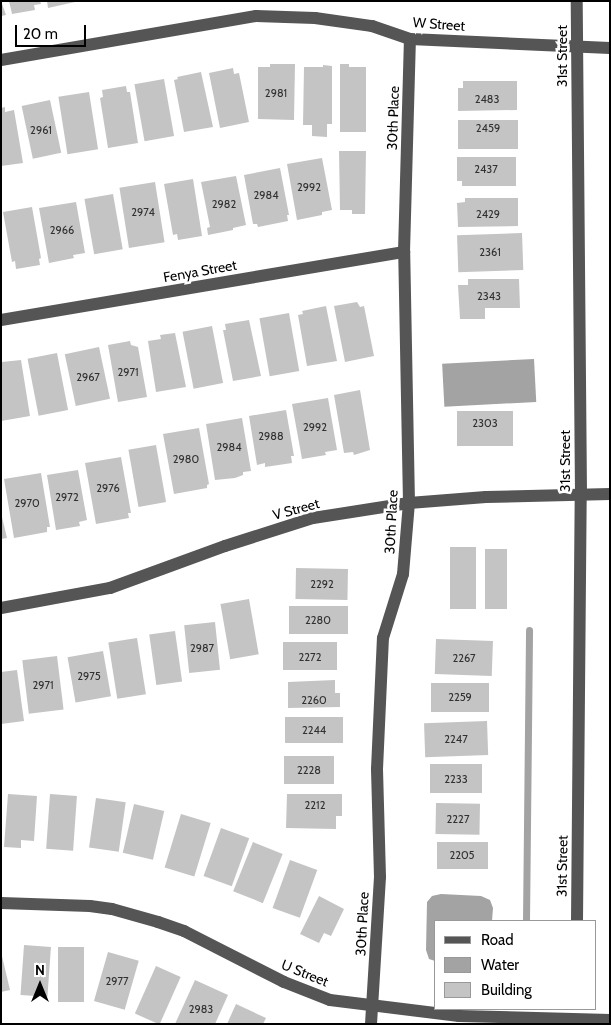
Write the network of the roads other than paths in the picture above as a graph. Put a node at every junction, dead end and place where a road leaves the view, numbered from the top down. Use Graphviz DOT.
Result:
graph roads {
  1 [pos="577,1"];
  2 [pos="410,39"];
  3 [pos="576,48"];
  4 [pos="610,48"];
  5 [pos="1,60"];
  6 [pos="404,252"];
  7 [pos="1,320"];
  8 [pos="581,494"];
  9 [pos="610,494"];
  10 [pos="408,503"];
  11 [pos="1,608"];
  12 [pos="1,903"];
  13 [pos="577,920"];
  14 [pos="372,1004"];
  15 [pos="576,1017"];
  16 [pos="610,1020"];
  17 [pos="371,1024"];
  1 -- 3 [label="street, 31st Street"];
  2 -- 3 [label="street, W Street"];
  2 -- 5 [label="street, W Street"];
  2 -- 6 [label="street, 30th Place"];
  3 -- 4 [label="street, W Street"];
  3 -- 8 [label="street, 31st Street"];
  6 -- 7 [label="street, Fenya Street"];
  6 -- 10 [label="street, 30th Place"];
  8 -- 9 [label="street, V Street"];
  8 -- 10 [label="street, V Street"];
  8 -- 13 [label="street, 31st Street"];
  10 -- 11 [label="street, V Street"];
  10 -- 14 [label="street, 30th Place"];
  12 -- 14 [label="street, U Street"];
  14 -- 15 [label="street, U Street"];
  14 -- 17 [label="street, 30th Place"];
  15 -- 16 [label="street, U Street"];
}
